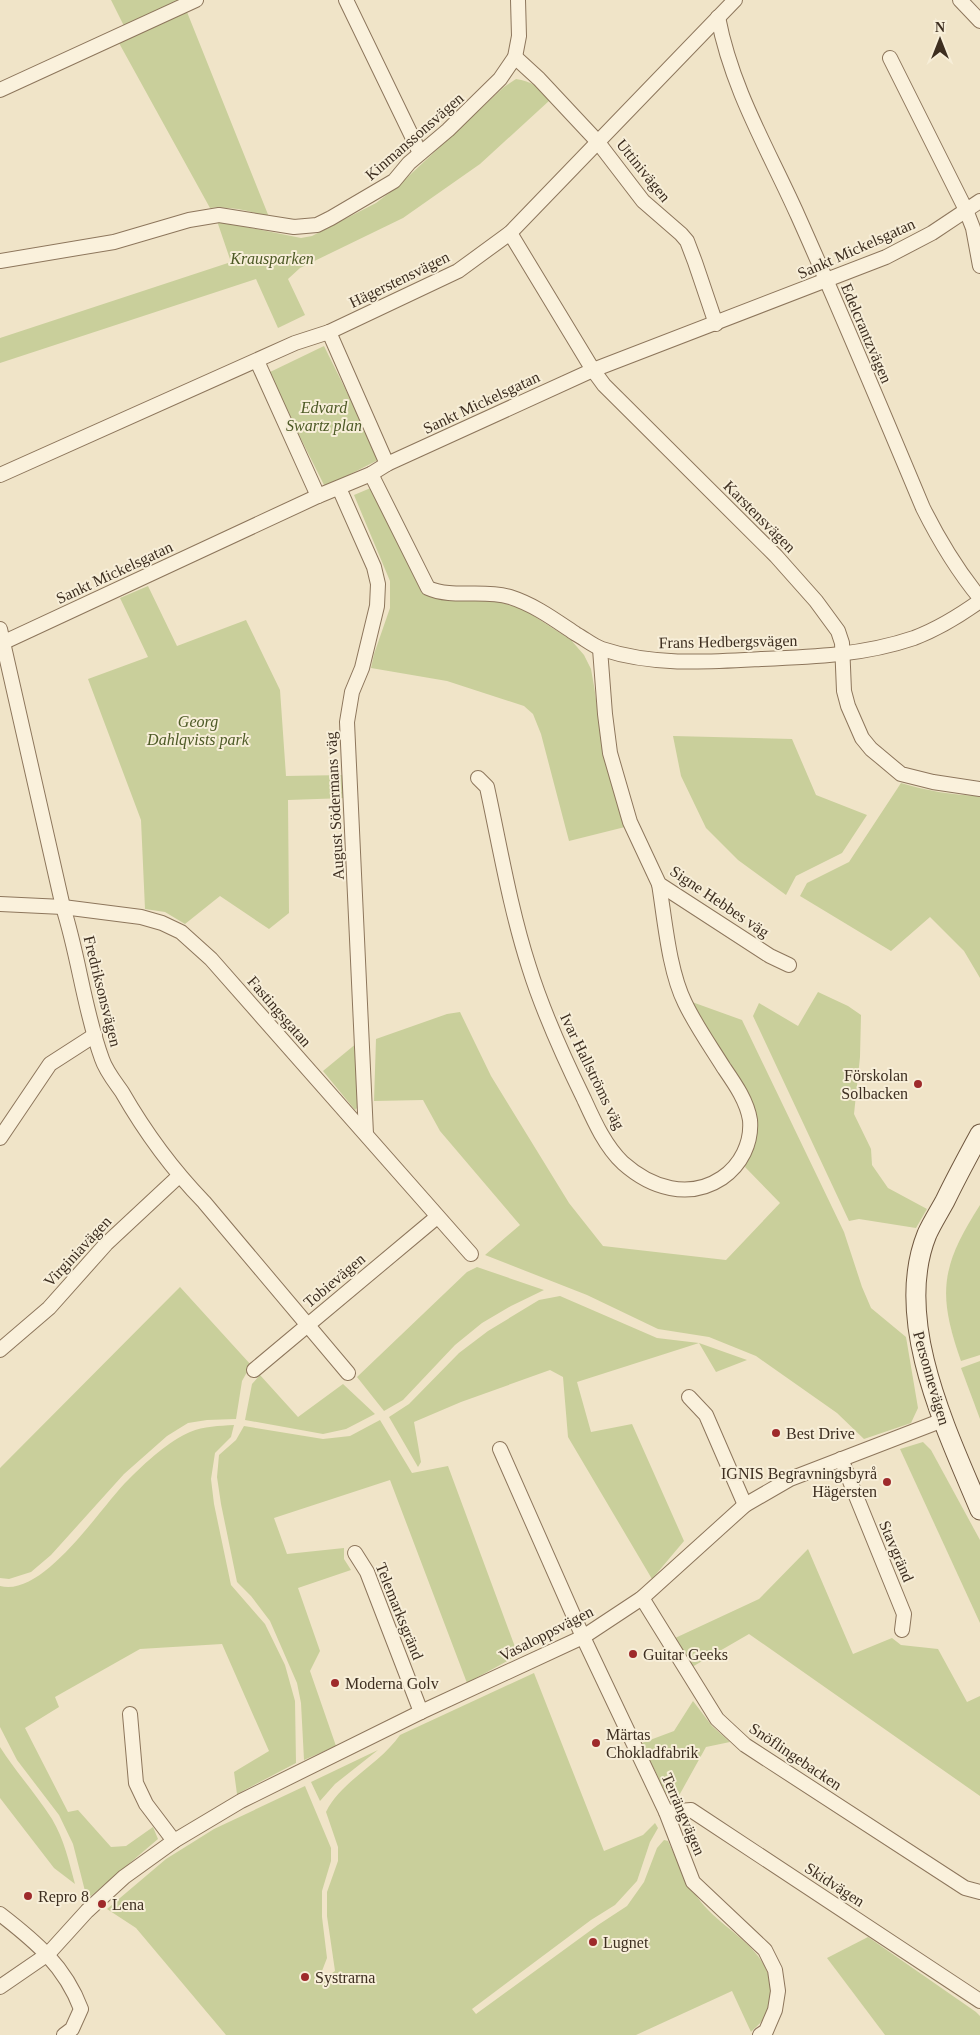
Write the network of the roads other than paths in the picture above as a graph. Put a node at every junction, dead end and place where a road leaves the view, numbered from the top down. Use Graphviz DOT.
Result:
graph roads {
  1 [pos="196,0"];
  2 [pos="346,0"];
  3 [pos="518,0"];
  4 [pos="734,0"];
  5 [pos="960,0"];
  6 [pos="718,17"];
  7 [pos="980,21"];
  8 [pos="515,57"];
  9 [pos="890,58"];
  10 [pos="0,90"];
  11 [pos="597,140"];
  12 [pos="420,153"];
  13 [pos="980,201"];
  14 [pos="966,210"];
  15 [pos="510,233"];
  16 [pos="0,260"];
  17 [pos="980,266"];
  18 [pos="826,281"];
  19 [pos="716,324"];
  20 [pos="329,332"];
  21 [pos="257,361"];
  22 [pos="593,370"];
  23 [pos="387,464"];
  24 [pos="371,474"];
  25 [pos="0,475"];
  26 [pos="339,488"];
  27 [pos="318,496"];
  28 [pos="980,600"];
  29 [pos="1,639"];
  30 [pos="600,649"];
  31 [pos="841,655"];
  32 [pos="478,778"];
  33 [pos="980,789"];
  34 [pos="659,884"];
  35 [pos="0,904"];
  36 [pos="63,908"];
  37 [pos="789,965"];
  38 [pos="95,1035"];
  39 [pos="366,1134"];
  40 [pos="980,1134"];
  41 [pos="0,1138"];
  42 [pos="179,1176"];
  43 [pos="437,1217"];
  44 [pos="471,1254"];
  45 [pos="308,1325"];
  46 [pos="0,1350"];
  47 [pos="254,1370"];
  48 [pos="348,1373"];
  49 [pos="689,1397"];
  50 [pos="943,1420"];
  51 [pos="500,1450"];
  52 [pos="840,1459"];
  53 [pos="745,1505"];
  54 [pos="980,1510"];
  55 [pos="355,1553"];
  56 [pos="642,1598"];
  57 [pos="902,1630"];
  58 [pos="583,1636"];
  59 [pos="421,1712"];
  60 [pos="130,1714"];
  61 [pos="666,1812"];
  62 [pos="174,1841"];
  63 [pos="980,1892"];
  64 [pos="0,1914"];
  65 [pos="48,1954"];
  66 [pos="0,1988"];
  67 [pos="980,2001"];
  68 [pos="64,2035"];
  69 [pos="760,2035"];
  1 -- 10 [label="street"];
  2 -- 12 [label="street"];
  3 -- 8 [label="street, Kinmanssonsvägen"];
  4 -- 6 [label="street, Hägerstensvägen"];
  5 -- 7 [label="street"];
  6 -- 11 [label="street, Hägerstensvägen"];
  6 -- 18 [label="street, Edelcrantzvägen"];
  8 -- 11 [label="street, Uttinivägen"];
  8 -- 12 [label="street, Kinmanssonsvägen"];
  9 -- 14 [label="street"];
  11 -- 15 [label="street, Hägerstensvägen"];
  11 -- 19 [label="street, Uttinivägen"];
  12 -- 16 [label="street, Kinmanssonsvägen"];
  13 -- 14 [label="street, Sankt Mickelsgatan"];
  14 -- 17 [label="street"];
  14 -- 18 [label="street, Sankt Mickelsgatan"];
  15 -- 20 [label="street, Hägerstensvägen"];
  15 -- 22 [label="street, Karstensvägen"];
  18 -- 19 [label="street, Sankt Mickelsgatan"];
  18 -- 28 [label="street, Edelcrantzvägen"];
  19 -- 22 [label="street, Sankt Mickelsgatan"];
  20 -- 21 [label="street, Hägerstensvägen"];
  20 -- 23 [label="street"];
  21 -- 25 [label="street, Hägerstensvägen"];
  21 -- 27 [label="street"];
  22 -- 23 [label="street, Sankt Mickelsgatan"];
  22 -- 31 [label="street, Karstensvägen"];
  23 -- 24 [label="street, Sankt Mickelsgatan"];
  24 -- 26 [label="street, Sankt Mickelsgatan"];
  24 -- 30 [label="street, Frans Hedbergsvägen"];
  26 -- 27 [label="street, Sankt Mickelsgatan"];
  26 -- 39 [label="street, August Södermans väg"];
  27 -- 29 [label="street, Sankt Mickelsgatan"];
  28 -- 31 [label="street, Frans Hedbergsvägen"];
  29 -- 36 [label="street, Fredriksonsvägen"];
  30 -- 31 [label="street, Frans Hedbergsvägen"];
  30 -- 34 [label="street, Signe Hebbes väg"];
  31 -- 33 [label="street, Karstensvägen"];
  32 -- 34 [label="street, Ivar Hallströms väg"];
  34 -- 37 [label="street, Signe Hebbes väg"];
  35 -- 36 [label="street, Fastingsgatan"];
  36 -- 38 [label="street, Fredriksonsvägen"];
  36 -- 39 [label="street, Fastingsgatan"];
  38 -- 41 [label="street"];
  38 -- 42 [label="street, Fredriksonsvägen"];
  39 -- 43 [label="street, Fastingsgatan"];
  40 -- 50 [label="street, Personnevägen"];
  42 -- 45 [label="street, Fredriksonsvägen"];
  42 -- 46 [label="street, Virginiavägen"];
  43 -- 44 [label="street, Fastingsgatan"];
  43 -- 45 [label="street, Tobievägen"];
  45 -- 47 [label="street, Tobievägen"];
  45 -- 48 [label="street, Fredriksonsvägen"];
  49 -- 53 [label="street"];
  50 -- 52 [label="street, Vasaloppsvägen"];
  50 -- 54 [label="street, Personnevägen"];
  51 -- 58 [label="street, Terrängvägen"];
  52 -- 53 [label="street, Vasaloppsvägen"];
  52 -- 57 [label="street, Stavgränd"];
  53 -- 56 [label="street, Vasaloppsvägen"];
  55 -- 59 [label="street, Telemarksgränd"];
  56 -- 58 [label="street, Vasaloppsvägen"];
  56 -- 63 [label="street, Snöflingebacken"];
  58 -- 59 [label="street, Vasaloppsvägen"];
  58 -- 61 [label="street, Terrängvägen"];
  59 -- 62 [label="street, Vasaloppsvägen"];
  60 -- 62 [label="street"];
  61 -- 67 [label="street, Skidvägen"];
  61 -- 69 [label="street, Terrängvägen"];
  62 -- 65 [label="street, Vasaloppsvägen"];
  64 -- 65 [label="street"];
  65 -- 66 [label="street, Vasaloppsvägen"];
  65 -- 68 [label="street"];
}
